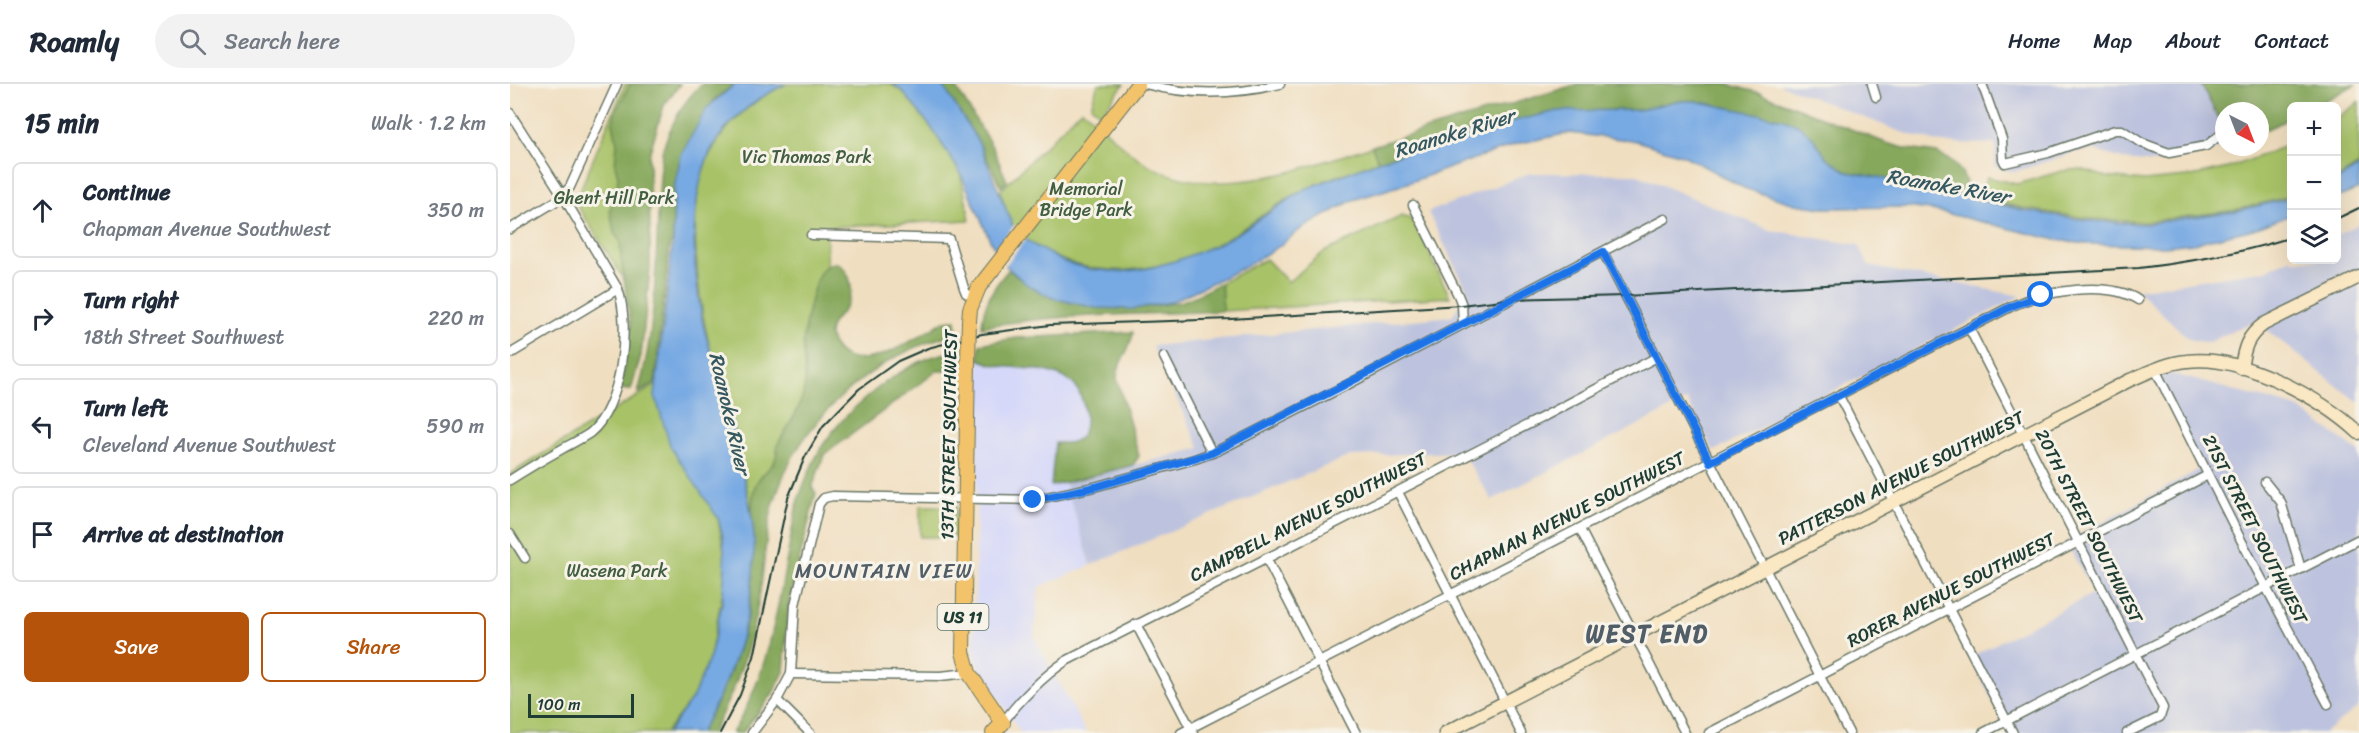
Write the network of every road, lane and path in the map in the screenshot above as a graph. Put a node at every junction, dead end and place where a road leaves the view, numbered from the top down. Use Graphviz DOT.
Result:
graph roads {
  1 [pos="617,84"];
  2 [pos="1138,84"];
  3 [pos="1145,84"];
  4 [pos="1280,84"];
  5 [pos="1872,84"];
  6 [pos="1982,84"];
  7 [pos="1876,97"];
  8 [pos="510,113"];
  9 [pos="2215,139"];
  10 [pos="563,196"];
  11 [pos="1413,205"];
  12 [pos="1665,219"];
  13 [pos="510,229"];
  14 [pos="811,235"];
  15 [pos="1603,252"];
  16 [pos="2359,277"];
  17 [pos="618,290"];
  18 [pos="973,298"];
  19 [pos="2138,300"];
  20 [pos="1463,324"];
  21 [pos="1969,328"];
  22 [pos="510,354"];
  23 [pos="1164,357"];
  24 [pos="1657,357"];
  25 [pos="2241,368"];
  26 [pos="2155,369"];
  27 [pos="1839,396"];
  28 [pos="2359,434"];
  29 [pos="2024,435"];
  30 [pos="1212,453"];
  31 [pos="1710,462"];
  32 [pos="2208,475"];
  33 [pos="510,480"];
  34 [pos="2265,482"];
  35 [pos="1398,492"];
  36 [pos="967,499"];
  37 [pos="1894,502"];
  38 [pos="1580,529"];
  39 [pos="510,534"];
  40 [pos="2359,539"];
  41 [pos="2079,542"];
  42 [pos="525,558"];
  43 [pos="1266,558"];
  44 [pos="1765,569"];
  45 [pos="2301,569"];
  46 [pos="2266,587"];
  47 [pos="1450,595"];
  48 [pos="1949,609"];
  49 [pos="1136,624"];
  50 [pos="1635,636"];
  51 [pos="2136,654"];
  52 [pos="1320,662"];
  53 [pos="969,673"];
  54 [pos="791,674"];
  55 [pos="1820,675"];
  56 [pos="777,700"];
  57 [pos="1505,702"];
  58 [pos="2328,704"];
  59 [pos="2007,720"];
  60 [pos="1002,730"];
  61 [pos="1192,731"];
  62 [pos="752,733"];
  63 [pos="810,733"];
  64 [pos="1181,733"];
  65 [pos="1356,733"];
  66 [pos="1445,733"];
  67 [pos="1521,733"];
  68 [pos="1685,733"];
  69 [pos="1709,733"];
  70 [pos="1849,733"];
  71 [pos="1983,733"];
  72 [pos="2013,733"];
  73 [pos="2127,733"];
  1 -- 10 [label="street"];
  2 -- 18 [label="main road, US 11"];
  3 -- 4 [label="street"];
  5 -- 7 [label="street"];
  6 -- 9 [label="street"];
  8 -- 10 [label="street"];
  10 -- 13 [label="street"];
  10 -- 17 [label="street"];
  11 -- 20 [label="street"];
  12 -- 15 [label="street"];
  14 -- 18 [label="street"];
  15 -- 20 [label="street"];
  15 -- 24 [label="street"];
  16 -- 25 [label="main road"];
  17 -- 22 [label="street"];
  17 -- 33 [label="street"];
  18 -- 36 [label="main road, 13TH STREET SOUTHWEST / US 11, bridge"];
  19 -- 21 [label="street, CHAPMAN AVENUE SOUTHWEST"];
  20 -- 30 [label="street"];
  21 -- 27 [label="street, CHAPMAN AVENUE SOUTHWEST"];
  21 -- 29 [label="street, 20TH STREET SOUTHWEST"];
  23 -- 30 [label="street"];
  24 -- 31 [label="street"];
  24 -- 35 [label="street, CAMPBELL AVENUE SOUTHWEST"];
  25 -- 26 [label="main road, PATTERSON AVENUE SOUTHWEST"];
  25 -- 28 [label="main road, PATTERSON AVENUE SOUTHWEST"];
  26 -- 29 [label="main road, PATTERSON AVENUE SOUTHWEST"];
  26 -- 32 [label="street, 21ST STREET SOUTHWEST"];
  27 -- 31 [label="street, CHAPMAN AVENUE SOUTHWEST"];
  27 -- 37 [label="street"];
  29 -- 37 [label="main road, PATTERSON AVENUE SOUTHWEST"];
  29 -- 41 [label="street, 20TH STREET SOUTHWEST"];
  30 -- 36 [label="street"];
  31 -- 38 [label="street, CHAPMAN AVENUE SOUTHWEST"];
  31 -- 44 [label="street"];
  32 -- 41 [label="street, RORER AVENUE SOUTHWEST"];
  32 -- 46 [label="street, 21ST STREET SOUTHWEST"];
  34 -- 45 [label="street"];
  35 -- 43 [label="street, CAMPBELL AVENUE SOUTHWEST"];
  35 -- 47 [label="street"];
  36 -- 53 [label="main road, 13TH STREET SOUTHWEST / US 11"];
  36 -- 54 [label="street"];
  37 -- 44 [label="main road, PATTERSON AVENUE SOUTHWEST"];
  37 -- 48 [label="street"];
  38 -- 47 [label="street, CHAPMAN AVENUE SOUTHWEST"];
  38 -- 50 [label="street"];
  39 -- 42 [label="street"];
  40 -- 45 [label="street"];
  41 -- 48 [label="street, RORER AVENUE SOUTHWEST"];
  41 -- 51 [label="street, 20TH STREET SOUTHWEST"];
  43 -- 49 [label="street, CAMPBELL AVENUE SOUTHWEST"];
  43 -- 52 [label="street"];
  44 -- 50 [label="main road, PATTERSON AVENUE SOUTHWEST"];
  44 -- 55 [label="street"];
  45 -- 46 [label="street"];
  46 -- 51 [label="street"];
  46 -- 58 [label="street, 21ST STREET SOUTHWEST"];
  47 -- 52 [label="street, CHAPMAN AVENUE SOUTHWEST"];
  47 -- 57 [label="street"];
  48 -- 55 [label="street, RORER AVENUE SOUTHWEST"];
  48 -- 59 [label="street"];
  49 -- 60 [label="street, CAMPBELL AVENUE SOUTHWEST"];
  49 -- 61 [label="street"];
  50 -- 57 [label="main road, PATTERSON AVENUE SOUTHWEST"];
  50 -- 68 [label="street"];
  51 -- 59 [label="street"];
  51 -- 73 [label="street, 20TH STREET SOUTHWEST"];
  52 -- 61 [label="street, CHAPMAN AVENUE SOUTHWEST"];
  52 -- 65 [label="street"];
  53 -- 54 [label="street"];
  53 -- 60 [label="main road, 13TH STREET SOUTHWEST / US 11"];
  54 -- 56 [label="street"];
  55 -- 69 [label="street, RORER AVENUE SOUTHWEST"];
  55 -- 70 [label="street"];
  56 -- 62 [label="street"];
  56 -- 63 [label="street"];
  57 -- 66 [label="main road, PATTERSON AVENUE SOUTHWEST"];
  57 -- 67 [label="street"];
  59 -- 71 [label="street"];
  59 -- 72 [label="street"];
  61 -- 64 [label="street, CHAPMAN AVENUE SOUTHWEST"];
}
